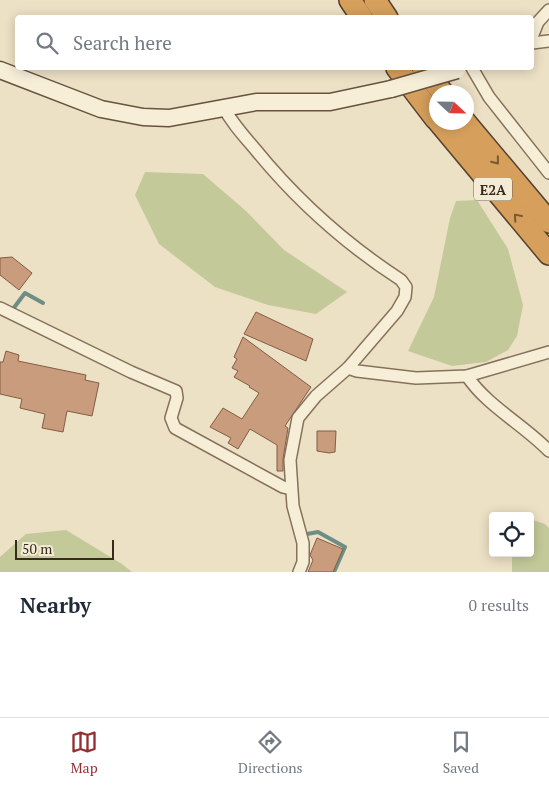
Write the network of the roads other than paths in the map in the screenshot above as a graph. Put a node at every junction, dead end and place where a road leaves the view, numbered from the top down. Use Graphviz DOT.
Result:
graph roads {
  1 [pos="350,0"];
  2 [pos="375,0"];
  3 [pos="549,10"];
  4 [pos="360,15"];
  5 [pos="385,15"];
  6 [pos="534,32"];
  7 [pos="549,41"];
  8 [pos="534,43"];
  9 [pos="0,70"];
  10 [pos="399,70"];
  11 [pos="425,70"];
  12 [pos="458,70"];
  13 [pos="467,70"];
  14 [pos="436,85"];
  15 [pos="223,106"];
  16 [pos="429,110"];
  17 [pos="446,130"];
  18 [pos="473,130"];
  19 [pos="549,173"];
  20 [pos="549,222"];
  21 [pos="549,254"];
  22 [pos="0,308"];
  23 [pos="549,352"];
  24 [pos="348,368"];
  25 [pos="467,376"];
  26 [pos="549,450"];
  27 [pos="291,489"];
  28 [pos="299,572"];
  1 -- 4 [label="highway"];
  2 -- 5 [label="highway"];
  3 -- 6 [label="street"];
  7 -- 8 [label="street"];
  9 -- 15 [label="street"];
  10 -- 16 [label="highway"];
  11 -- 14 [label="highway"];
  12 -- 15 [label="street, bridge"];
  13 -- 19 [label="street"];
  15 -- 24 [label="street"];
  21 -- 17 [label="highway, E2A, one-way"];
  18 -- 20 [label="highway, E2A, one-way"];
  22 -- 27 [label="street"];
  23 -- 25 [label="street"];
  24 -- 25 [label="street"];
  24 -- 27 [label="street"];
  25 -- 26 [label="street"];
  27 -- 28 [label="street"];
}
